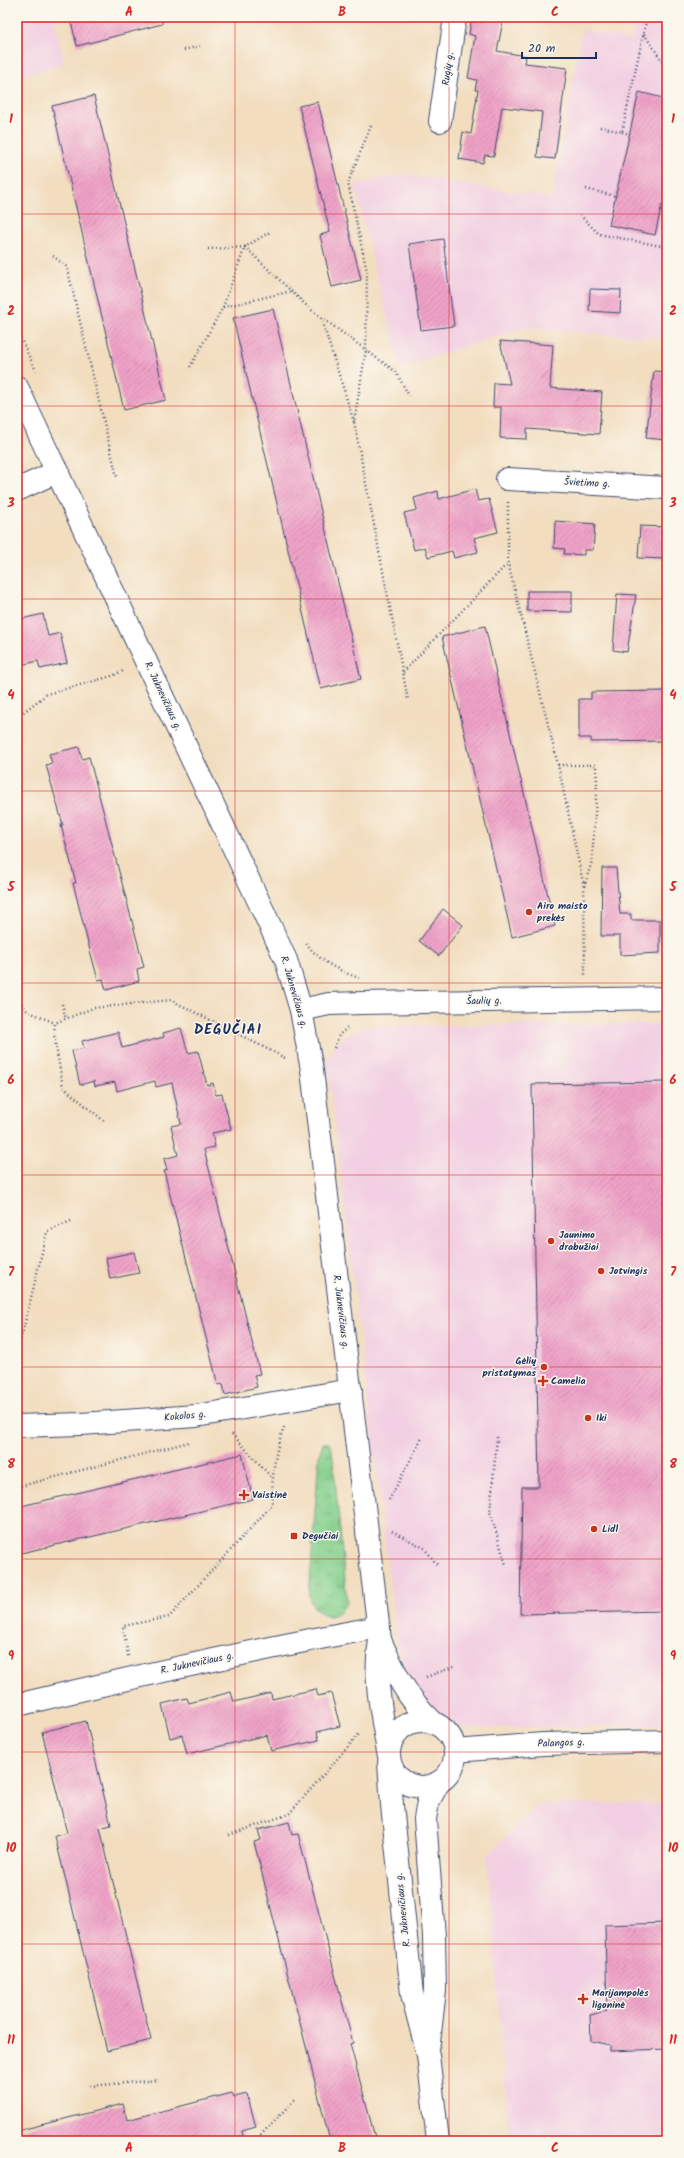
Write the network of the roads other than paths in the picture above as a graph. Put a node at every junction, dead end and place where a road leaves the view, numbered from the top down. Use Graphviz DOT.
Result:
graph roads {
  1 [pos="455,17"];
  2 [pos="440,121"];
  3 [pos="17,387"];
  4 [pos="58,472"];
  5 [pos="507,479"];
  6 [pos="667,488"];
  7 [pos="17,490"];
  8 [pos="667,998"];
  9 [pos="301,1010"];
  10 [pos="351,1390"];
  11 [pos="17,1426"];
  12 [pos="379,1634"];
  13 [pos="17,1705"];
  14 [pos="433,1722"];
  15 [pos="667,1740"];
  16 [pos="455,1751"];
  17 [pos="389,1757"];
  18 [pos="439,1782"];
  19 [pos="428,2055"];
  20 [pos="438,2141"];
  1 -- 2 [label="street, Rugių g."];
  3 -- 4 [label="street, R. Juknevičiaus g."];
  4 -- 7 [label="street"];
  4 -- 9 [label="street, R. Juknevičiaus g."];
  5 -- 6 [label="street, Švietimo g."];
  8 -- 9 [label="street, Šaulių g."];
  9 -- 10 [label="street, R. Juknevičiaus g."];
  10 -- 11 [label="street, Kokolos g."];
  10 -- 12 [label="street, R. Juknevičiaus g."];
  12 -- 13 [label="street, R. Juknevičiaus g."];
  12 -- 14 [label="street, R. Juknevičiaus g."];
  12 -- 17 [label="street, R. Juknevičiaus g."];
  14 -- 16 [label="street"];
  14 -- 17 [label="street"];
  15 -- 16 [label="street, Palangos g."];
  16 -- 18 [label="street"];
  17 -- 18 [label="street"];
  17 -- 19 [label="street, R. Juknevičiaus g."];
  18 -- 19 [label="street, R. Juknevičiaus g."];
  19 -- 20 [label="street, R. Juknevičiaus g."];
}
